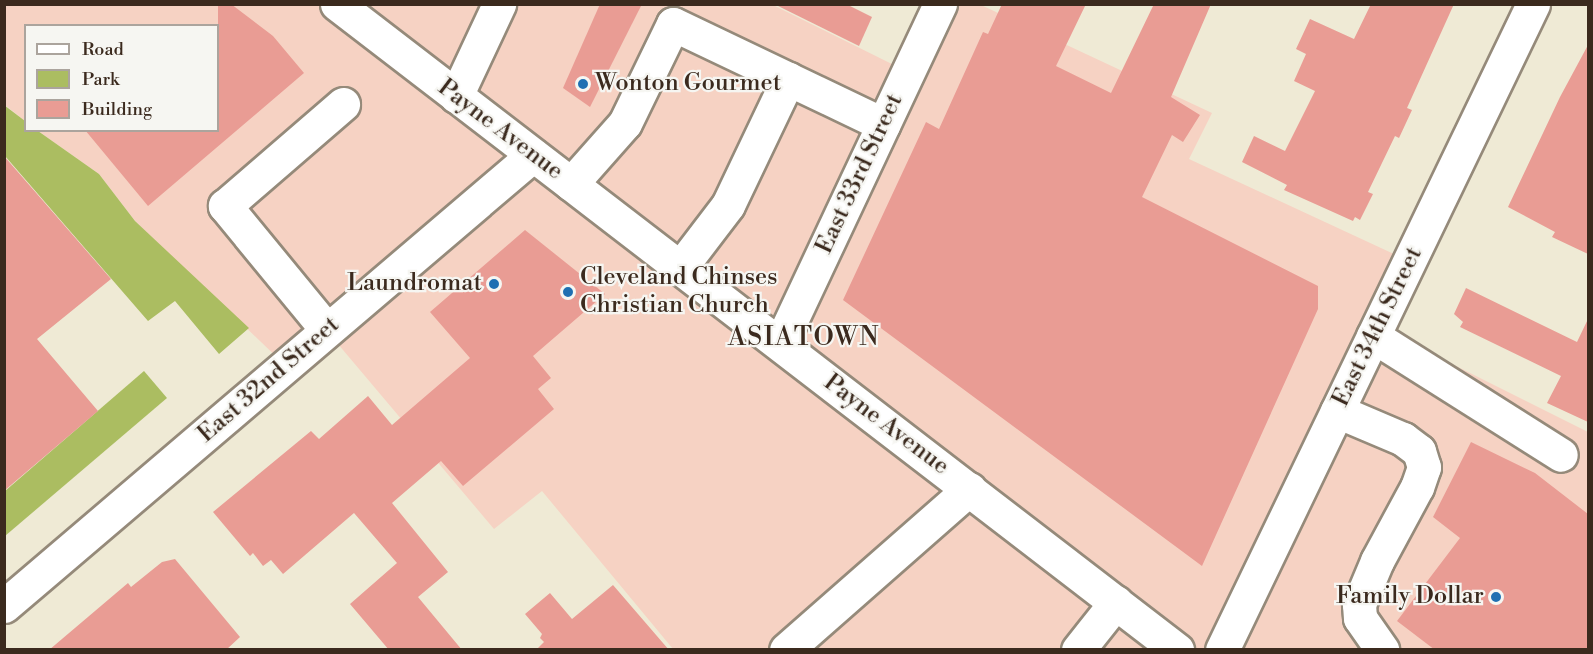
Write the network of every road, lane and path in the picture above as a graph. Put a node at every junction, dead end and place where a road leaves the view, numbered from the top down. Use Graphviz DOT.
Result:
graph roads {
  1 [pos="337,4"];
  2 [pos="499,4"];
  3 [pos="940,4"];
  4 [pos="1533,4"];
  5 [pos="788,79"];
  6 [pos="456,96"];
  7 [pos="343,104"];
  8 [pos="883,124"];
  9 [pos="533,155"];
  10 [pos="571,184"];
  11 [pos="680,268"];
  12 [pos="327,330"];
  13 [pos="1370,343"];
  14 [pos="780,344"];
  15 [pos="1337,411"];
  16 [pos="1561,455"];
  17 [pos="969,489"];
  18 [pos="1116,602"];
  19 [pos="4,606"];
  20 [pos="786,650"];
  21 [pos="1078,650"];
  22 [pos="1177,650"];
  23 [pos="1222,650"];
  24 [pos="1382,650"];
  1 -- 6 [label="street, Payne Avenue"];
  2 -- 6 [label="street"];
  3 -- 8 [label="street, East 33rd Street"];
  4 -- 13 [label="street, East 34th Street"];
  5 -- 8 [label="street"];
  5 -- 10 [label="street"];
  5 -- 11 [label="street"];
  6 -- 9 [label="street, Payne Avenue"];
  7 -- 12 [label="street"];
  8 -- 14 [label="street, East 33rd Street"];
  9 -- 10 [label="street, Payne Avenue"];
  9 -- 12 [label="street, East 32nd Street"];
  10 -- 11 [label="street, Payne Avenue"];
  11 -- 14 [label="street, Payne Avenue"];
  12 -- 19 [label="street, East 32nd Street"];
  13 -- 15 [label="street, East 34th Street"];
  13 -- 16 [label="street"];
  14 -- 17 [label="street, Payne Avenue"];
  15 -- 23 [label="street, East 34th Street"];
  15 -- 24 [label="street"];
  17 -- 18 [label="street, Payne Avenue"];
  17 -- 20 [label="street"];
  18 -- 21 [label="street"];
  18 -- 22 [label="street, Payne Avenue"];
}
